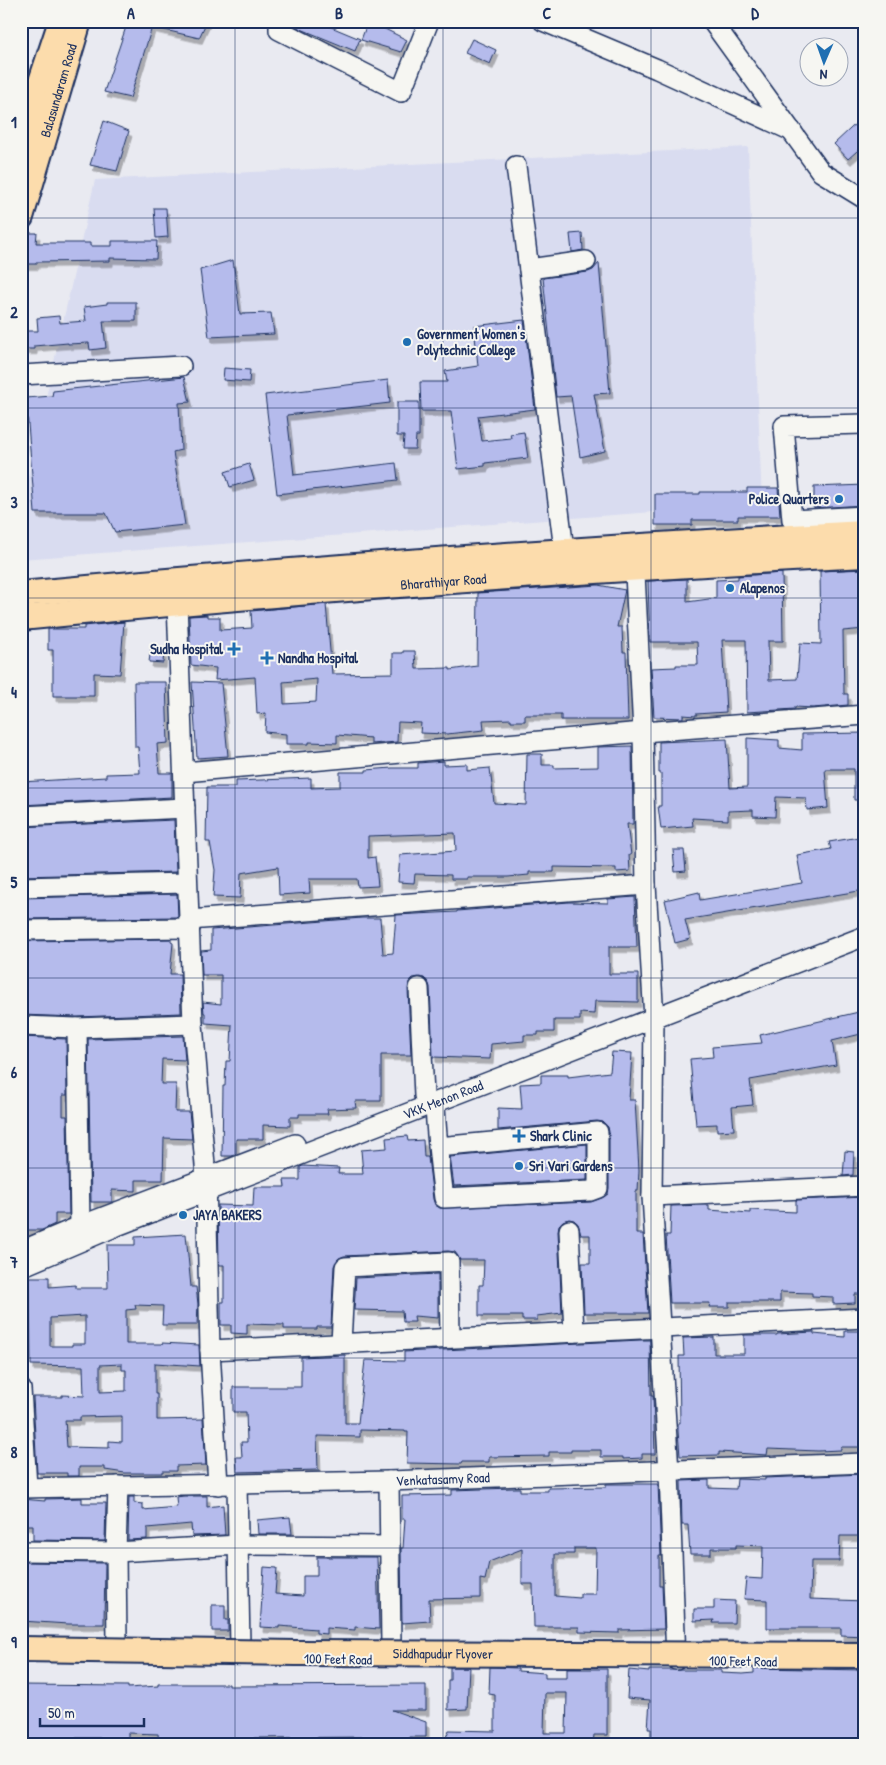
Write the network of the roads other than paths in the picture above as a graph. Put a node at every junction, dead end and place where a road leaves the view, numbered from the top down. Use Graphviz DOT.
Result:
graph roads {
  1 [pos="61,21"];
  2 [pos="79,21"];
  3 [pos="279,21"];
  4 [pos="429,21"];
  5 [pos="543,21"];
  6 [pos="714,21"];
  7 [pos="792,132"];
  8 [pos="21,142"];
  9 [pos="516,166"];
  10 [pos="865,199"];
  11 [pos="21,217"];
  12 [pos="586,261"];
  13 [pos="529,269"];
  14 [pos="181,366"];
  15 [pos="21,375"];
  16 [pos="865,424"];
  17 [pos="865,516"];
  18 [pos="865,533"];
  19 [pos="564,550"];
  20 [pos="865,555"];
  21 [pos="634,556"];
  22 [pos="21,594"];
  23 [pos="178,603"];
  24 [pos="21,618"];
  25 [pos="865,715"];
  26 [pos="643,732"];
  27 [pos="184,772"];
  28 [pos="185,808"];
  29 [pos="21,816"];
  30 [pos="187,883"];
  31 [pos="646,885"];
  32 [pos="21,887"];
  33 [pos="189,924"];
  34 [pos="865,925"];
  35 [pos="21,930"];
  36 [pos="865,936"];
  37 [pos="419,988"];
  38 [pos="653,1013"];
  39 [pos="193,1024"];
  40 [pos="21,1026"];
  41 [pos="77,1028"];
  42 [pos="429,1100"];
  43 [pos="438,1147"];
  44 [pos="206,1185"];
  45 [pos="865,1186"];
  46 [pos="652,1196"];
  47 [pos="569,1230"];
  48 [pos="82,1233"];
  49 [pos="21,1251"];
  50 [pos="21,1267"];
  51 [pos="865,1318"];
  52 [pos="660,1328"];
  53 [pos="574,1332"];
  54 [pos="450,1338"];
  55 [pos="341,1343"];
  56 [pos="210,1350"];
  57 [pos="21,1389"];
  58 [pos="865,1464"];
  59 [pos="669,1472"];
  60 [pos="389,1481"];
  61 [pos="227,1485"];
  62 [pos="118,1486"];
  63 [pos="24,1488"];
  64 [pos="239,1545"];
  65 [pos="390,1546"];
  66 [pos="21,1551"];
  67 [pos="116,1552"];
  68 [pos="21,1643"];
  69 [pos="117,1644"];
  70 [pos="240,1646"];
  71 [pos="391,1646"];
  72 [pos="865,1648"];
  73 [pos="21,1649"];
  74 [pos="676,1654"];
  75 [pos="865,1655"];
  76 [pos="21,1656"];
  77 [pos="865,1662"];
  1 -- 8 [label="main road, Balasundaram Road"];
  2 -- 11 [label="main road, Balasundaram Road"];
  3 -- 4 [label="street"];
  5 -- 7 [label="street"];
  6 -- 7 [label="street"];
  7 -- 10 [label="street"];
  9 -- 13 [label="street"];
  12 -- 13 [label="street"];
  13 -- 19 [label="street"];
  14 -- 15 [label="street"];
  16 -- 17 [label="street"];
  18 -- 21 [label="main road, Bharathiyar Road"];
  19 -- 21 [label="main road, Bharathiyar Road"];
  19 -- 22 [label="main road, Bharathiyar Road"];
  20 -- 21 [label="main road, Bharathiyar Road"];
  21 -- 23 [label="main road, Bharathiyar Road"];
  21 -- 26 [label="street"];
  23 -- 24 [label="main road, Bharathiyar Road"];
  23 -- 27 [label="street"];
  25 -- 26 [label="street"];
  26 -- 27 [label="street"];
  26 -- 31 [label="street"];
  27 -- 28 [label="street"];
  28 -- 29 [label="street"];
  28 -- 30 [label="street"];
  30 -- 32 [label="street"];
  30 -- 33 [label="street"];
  31 -- 33 [label="street"];
  31 -- 38 [label="street"];
  33 -- 35 [label="street"];
  33 -- 39 [label="street"];
  34 -- 38 [label="street, VKK Menon Road"];
  36 -- 38 [label="street, VKK Menon Road"];
  37 -- 42 [label="street"];
  38 -- 42 [label="street, VKK Menon Road"];
  38 -- 46 [label="street"];
  39 -- 41 [label="street"];
  39 -- 44 [label="street"];
  40 -- 41 [label="street"];
  41 -- 48 [label="street"];
  42 -- 43 [label="street"];
  42 -- 44 [label="street, VKK Menon Road"];
  43 -- 43 [label="street"];
  44 -- 48 [label="street, VKK Menon Road"];
  44 -- 56 [label="street"];
  45 -- 46 [label="street"];
  46 -- 52 [label="street"];
  47 -- 53 [label="street"];
  48 -- 49 [label="street, VKK Menon Road"];
  48 -- 50 [label="street, VKK Menon Road"];
  51 -- 52 [label="street"];
  52 -- 53 [label="street"];
  52 -- 59 [label="street"];
  53 -- 54 [label="street"];
  54 -- 55 [label="street"];
  54 -- 55 [label="street"];
  55 -- 56 [label="street"];
  56 -- 61 [label="street"];
  57 -- 63 [label="street"];
  58 -- 59 [label="street, Venkatasamy Road"];
  59 -- 60 [label="street, Venkatasamy Road"];
  59 -- 74 [label="street"];
  60 -- 61 [label="street, Venkatasamy Road"];
  60 -- 65 [label="street"];
  61 -- 62 [label="street, Venkatasamy Road"];
  61 -- 64 [label="street"];
  62 -- 63 [label="street, Venkatasamy Road"];
  62 -- 67 [label="street"];
  64 -- 65 [label="street"];
  64 -- 67 [label="street"];
  64 -- 70 [label="street"];
  65 -- 71 [label="street"];
  66 -- 67 [label="street"];
  67 -- 69 [label="street"];
  68 -- 69 [label="main road, 100 Feet Road"];
  69 -- 70 [label="main road, 100 Feet Road"];
  70 -- 71 [label="main road, 100 Feet Road"];
  71 -- 74 [label="main road, 100 Feet Road"];
  72 -- 74 [label="main road, 100 Feet Road"];
  73 -- 75 [label="main road, Siddhapudur Flyover, bridge"];
  74 -- 76 [label="main road, 100 Feet Road"];
  74 -- 77 [label="main road, 100 Feet Road"];
}
